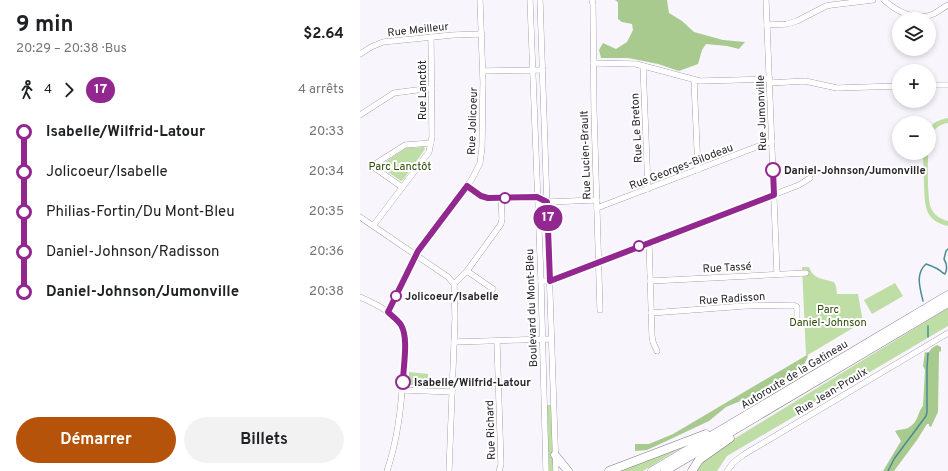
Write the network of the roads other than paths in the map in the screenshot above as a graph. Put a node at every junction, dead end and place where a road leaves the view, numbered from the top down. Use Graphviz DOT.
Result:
graph roads {
  1 [pos="480,0"];
  2 [pos="530,0"];
  3 [pos="540,0"];
  4 [pos="592,0"];
  5 [pos="766,0"];
  6 [pos="873,0"];
  7 [pos="884,0"];
  8 [pos="948,5"];
  9 [pos="767,25"];
  10 [pos="482,34"];
  11 [pos="431,37"];
  12 [pos="360,54"];
  13 [pos="594,63"];
  14 [pos="643,66"];
  15 [pos="533,70"];
  16 [pos="543,70"];
  17 [pos="483,71"];
  18 [pos="694,80"];
  19 [pos="770,81"];
  20 [pos="936,85"];
  21 [pos="948,85"];
  22 [pos="892,86"];
  23 [pos="432,88"];
  24 [pos="360,115"];
  25 [pos="772,141"];
  26 [pos="431,143"];
  27 [pos="698,170"];
  28 [pos="810,178"];
  29 [pos="467,186"];
  30 [pos="402,187"];
  31 [pos="648,189"];
  32 [pos="774,195"];
  33 [pos="537,197"];
  34 [pos="501,198"];
  35 [pos="597,200"];
  36 [pos="547,202"];
  37 [pos="597,208"];
  38 [pos="360,217"];
  39 [pos="373,226"];
  40 [pos="649,242"];
  41 [pos="540,252"];
  42 [pos="549,252"];
  43 [pos="415,255"];
  44 [pos="599,262"];
  45 [pos="467,271"];
  46 [pos="806,273"];
  47 [pos="777,274"];
  48 [pos="541,281"];
  49 [pos="550,281"];
  50 [pos="650,281"];
  51 [pos="454,284"];
  52 [pos="493,289"];
  53 [pos="948,295"];
  54 [pos="360,297"];
  55 [pos="948,303"];
  56 [pos="600,310"];
  57 [pos="388,312"];
  58 [pos="651,313"];
  59 [pos="797,324"];
  60 [pos="948,333"];
  61 [pos="551,339"];
  62 [pos="542,340"];
  63 [pos="497,341"];
  64 [pos="454,342"];
  65 [pos="657,351"];
  66 [pos="402,390"];
  67 [pos="452,392"];
  68 [pos="764,412"];
  69 [pos="728,426"];
  70 [pos="556,455"];
  71 [pos="387,471"];
  72 [pos="449,471"];
  73 [pos="499,471"];
  74 [pos="546,471"];
  75 [pos="556,471"];
  76 [pos="568,471"];
  77 [pos="609,471"];
  78 [pos="652,471"];
  79 [pos="665,471"];
  80 [pos="692,471"];
  81 [pos="727,471"];
  1 -- 10 [label="street, Rue Jolicoeur"];
  2 -- 15 [label="street, Boulevard du Mont-Bleu"];
  3 -- 16 [label="street, Boulevard du Mont-Bleu"];
  4 -- 13 [label="street, Rue Lucien-Brault"];
  5 -- 9 [label="street, Rue Jumonville"];
  6 -- 9 [label="street"];
  7 -- 8 [label="street"];
  9 -- 19 [label="street, Rue Jumonville"];
  10 -- 11 [label="street, Rue Meilleur"];
  10 -- 17 [label="street, Rue Jolicoeur"];
  11 -- 12 [label="street, Rue Meilleur"];
  11 -- 23 [label="street, Rue Lanctôt"];
  13 -- 14 [label="street"];
  13 -- 35 [label="street, Rue Lucien-Brault"];
  14 -- 18 [label="street"];
  14 -- 31 [label="street, Rue Le Breton"];
  15 -- 16 [label="street"];
  15 -- 17 [label="street"];
  15 -- 33 [label="street, Boulevard du Mont-Bleu"];
  16 -- 36 [label="street, Boulevard du Mont-Bleu"];
  17 -- 29 [label="street, Rue Jolicoeur"];
  18 -- 19 [label="street"];
  18 -- 27 [label="street"];
  19 -- 22 [label="street"];
  19 -- 25 [label="street, Rue Jumonville"];
  20 -- 21 [label="street"];
  23 -- 24 [label="street"];
  23 -- 26 [label="street, Rue Lanctôt"];
  25 -- 27 [label="street, Rue Georges-Bilodeau"];
  25 -- 32 [label="street, Rue Jumonville"];
  26 -- 30 [label="street, Rue Lanctôt"];
  26 -- 30 [label="street"];
  27 -- 31 [label="street, Rue Georges-Bilodeau"];
  28 -- 32 [label="street"];
  29 -- 34 [label="street"];
  29 -- 43 [label="street, Rue Jolicoeur"];
  30 -- 39 [label="street, Rue Lanctôt"];
  31 -- 37 [label="street, Rue Georges-Bilodeau"];
  32 -- 40 [label="street"];
  32 -- 47 [label="street, Rue Jumonville"];
  33 -- 34 [label="street"];
  33 -- 36 [label="street"];
  33 -- 41 [label="street, Boulevard du Mont-Bleu"];
  34 -- 45 [label="street"];
  35 -- 36 [label="street"];
  35 -- 37 [label="street, Rue Lucien-Brault"];
  36 -- 42 [label="street, Boulevard du Mont-Bleu"];
  37 -- 44 [label="street, Rue Lucien-Brault"];
  38 -- 39 [label="street"];
  39 -- 43 [label="street"];
  40 -- 44 [label="street"];
  40 -- 50 [label="street"];
  41 -- 42 [label="street"];
  41 -- 48 [label="street, Boulevard du Mont-Bleu"];
  42 -- 49 [label="street, Boulevard du Mont-Bleu"];
  43 -- 51 [label="street"];
  43 -- 57 [label="street, Rue Jolicoeur"];
  44 -- 49 [label="street"];
  44 -- 56 [label="street, Rue Lucien-Brault"];
  45 -- 51 [label="street"];
  45 -- 52 [label="street"];
  46 -- 47 [label="street, Rue Tassé"];
  47 -- 50 [label="street, Rue Tassé"];
  48 -- 49 [label="street"];
  48 -- 62 [label="street, Boulevard du Mont-Bleu"];
  49 -- 61 [label="street, Boulevard du Mont-Bleu"];
  50 -- 58 [label="street"];
  51 -- 64 [label="street"];
  53 -- 69 [label="highway, Autoroute de la Gatineau"];
  54 -- 57 [label="street"];
  55 -- 68 [label="highway, Autoroute de la Gatineau"];
  57 -- 66 [label="street"];
  58 -- 59 [label="street, Rue Radisson"];
  58 -- 65 [label="street"];
  60 -- 81 [label="street, Rue Jean-Proulx"];
  61 -- 62 [label="street"];
  61 -- 70 [label="street, Boulevard du Mont-Bleu"];
  62 -- 63 [label="street"];
  62 -- 74 [label="street, Boulevard du Mont-Bleu"];
  63 -- 64 [label="street"];
  63 -- 73 [label="street, Rue Richard"];
  64 -- 67 [label="street"];
  66 -- 67 [label="street"];
  66 -- 71 [label="street"];
  67 -- 72 [label="street"];
  68 -- 79 [label="highway, Autoroute de la Gatineau"];
  68 -- 80 [label="highway"];
  69 -- 77 [label="highway"];
  69 -- 78 [label="highway, Autoroute de la Gatineau"];
  70 -- 75 [label="street, Boulevard du Mont-Bleu"];
  70 -- 76 [label="highway"];
}
